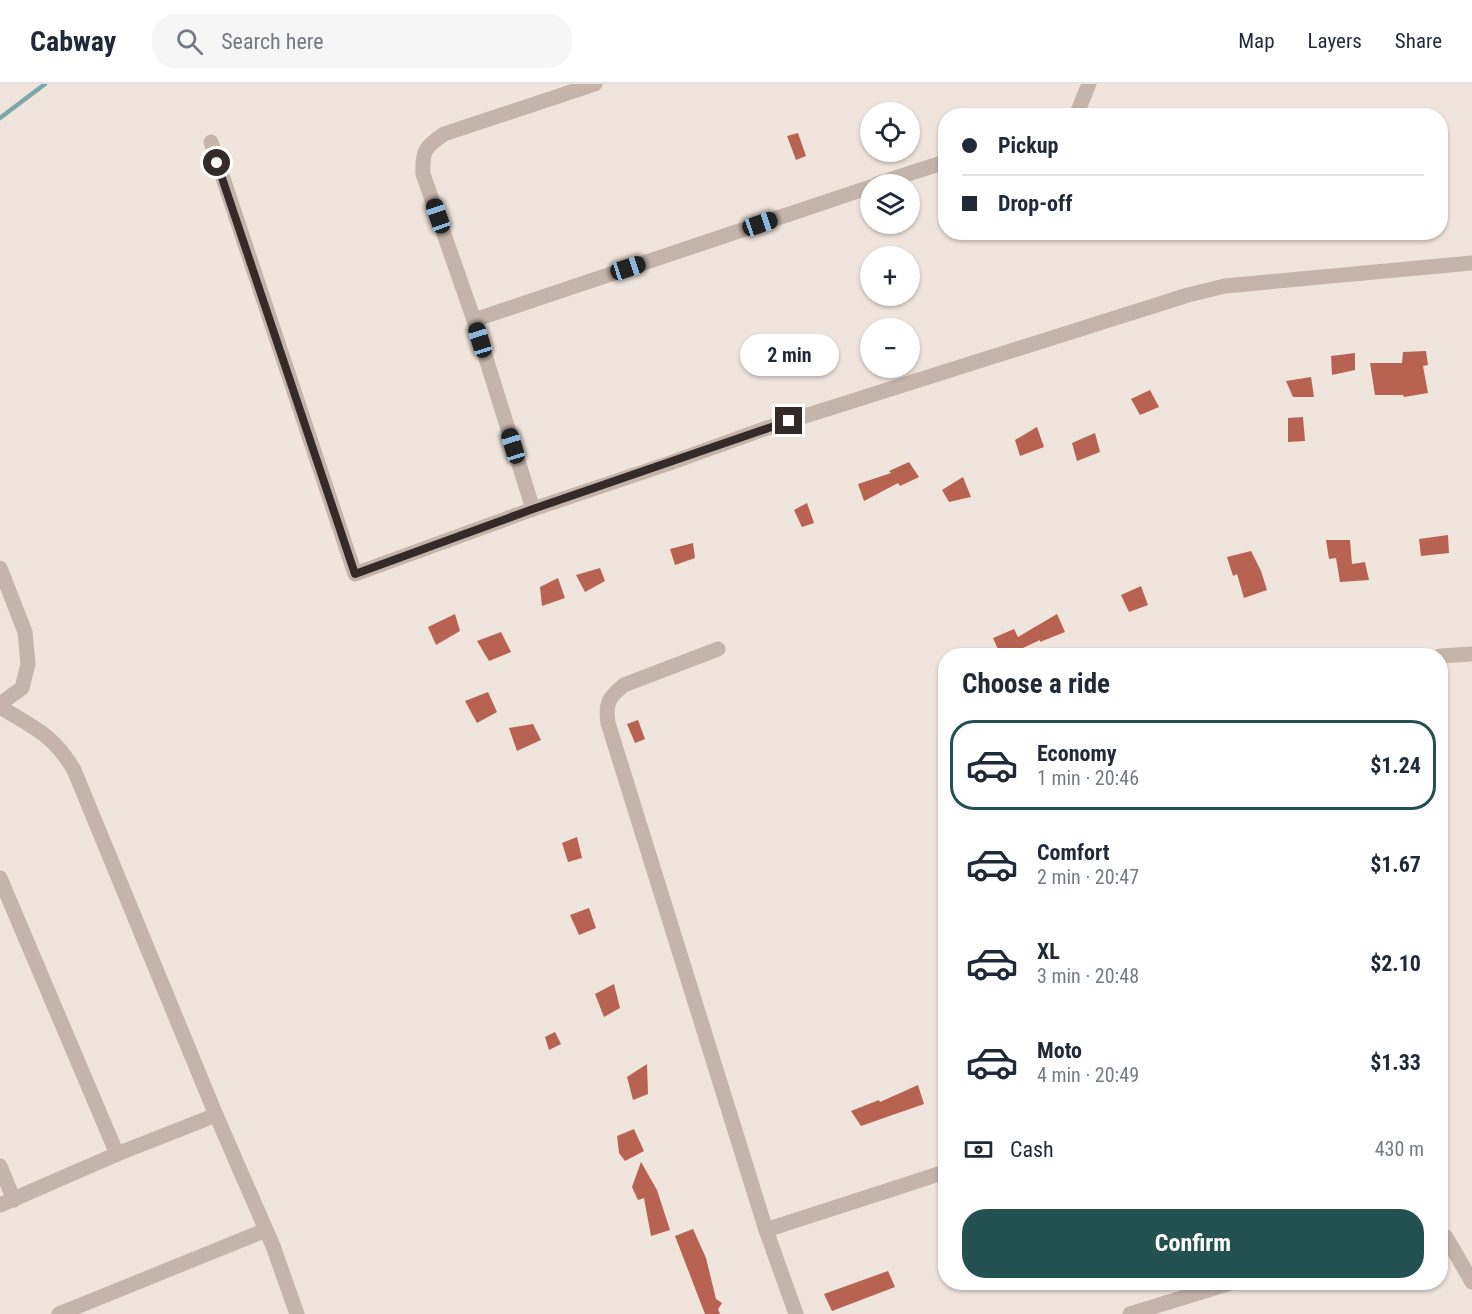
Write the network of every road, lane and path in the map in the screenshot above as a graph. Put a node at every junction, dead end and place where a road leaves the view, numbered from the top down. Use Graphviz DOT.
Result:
graph roads {
  1 [pos="595,84"];
  2 [pos="1089,84"];
  3 [pos="1079,108"];
  4 [pos="211,142"];
  5 [pos="938,164"];
  6 [pos="908,174"];
  7 [pos="860,190"];
  8 [pos="1472,263"];
  9 [pos="474,320"];
  10 [pos="533,509"];
  11 [pos="0,568"];
  12 [pos="718,649"];
  13 [pos="1472,654"];
  14 [pos="1448,656"];
  15 [pos="0,705"];
  16 [pos="0,878"];
  17 [pos="216,1115"];
  18 [pos="117,1154"];
  19 [pos="0,1166"];
  20 [pos="938,1174"];
  21 [pos="7,1203"];
  22 [pos="266,1230"];
  23 [pos="766,1230"];
  24 [pos="1448,1240"];
  25 [pos="1472,1282"];
  26 [pos="1208,1290"];
  27 [pos="59,1314"];
  28 [pos="297,1314"];
  29 [pos="796,1314"];
  30 [pos="1130,1314"];
  1 -- 9 [label="street"];
  2 -- 3 [label="street"];
  4 -- 10 [label="street"];
  5 -- 6 [label="street"];
  7 -- 9 [label="street"];
  8 -- 10 [label="street"];
  9 -- 10 [label="street"];
  11 -- 15 [label="street"];
  12 -- 23 [label="street"];
  13 -- 14 [label="street"];
  15 -- 17 [label="street"];
  16 -- 18 [label="street"];
  17 -- 18 [label="street"];
  17 -- 22 [label="street"];
  18 -- 21 [label="street"];
  19 -- 21 [label="street"];
  20 -- 23 [label="street"];
  22 -- 27 [label="street"];
  22 -- 28 [label="street"];
  23 -- 29 [label="street"];
  24 -- 25 [label="street"];
  26 -- 30 [label="street"];
}
